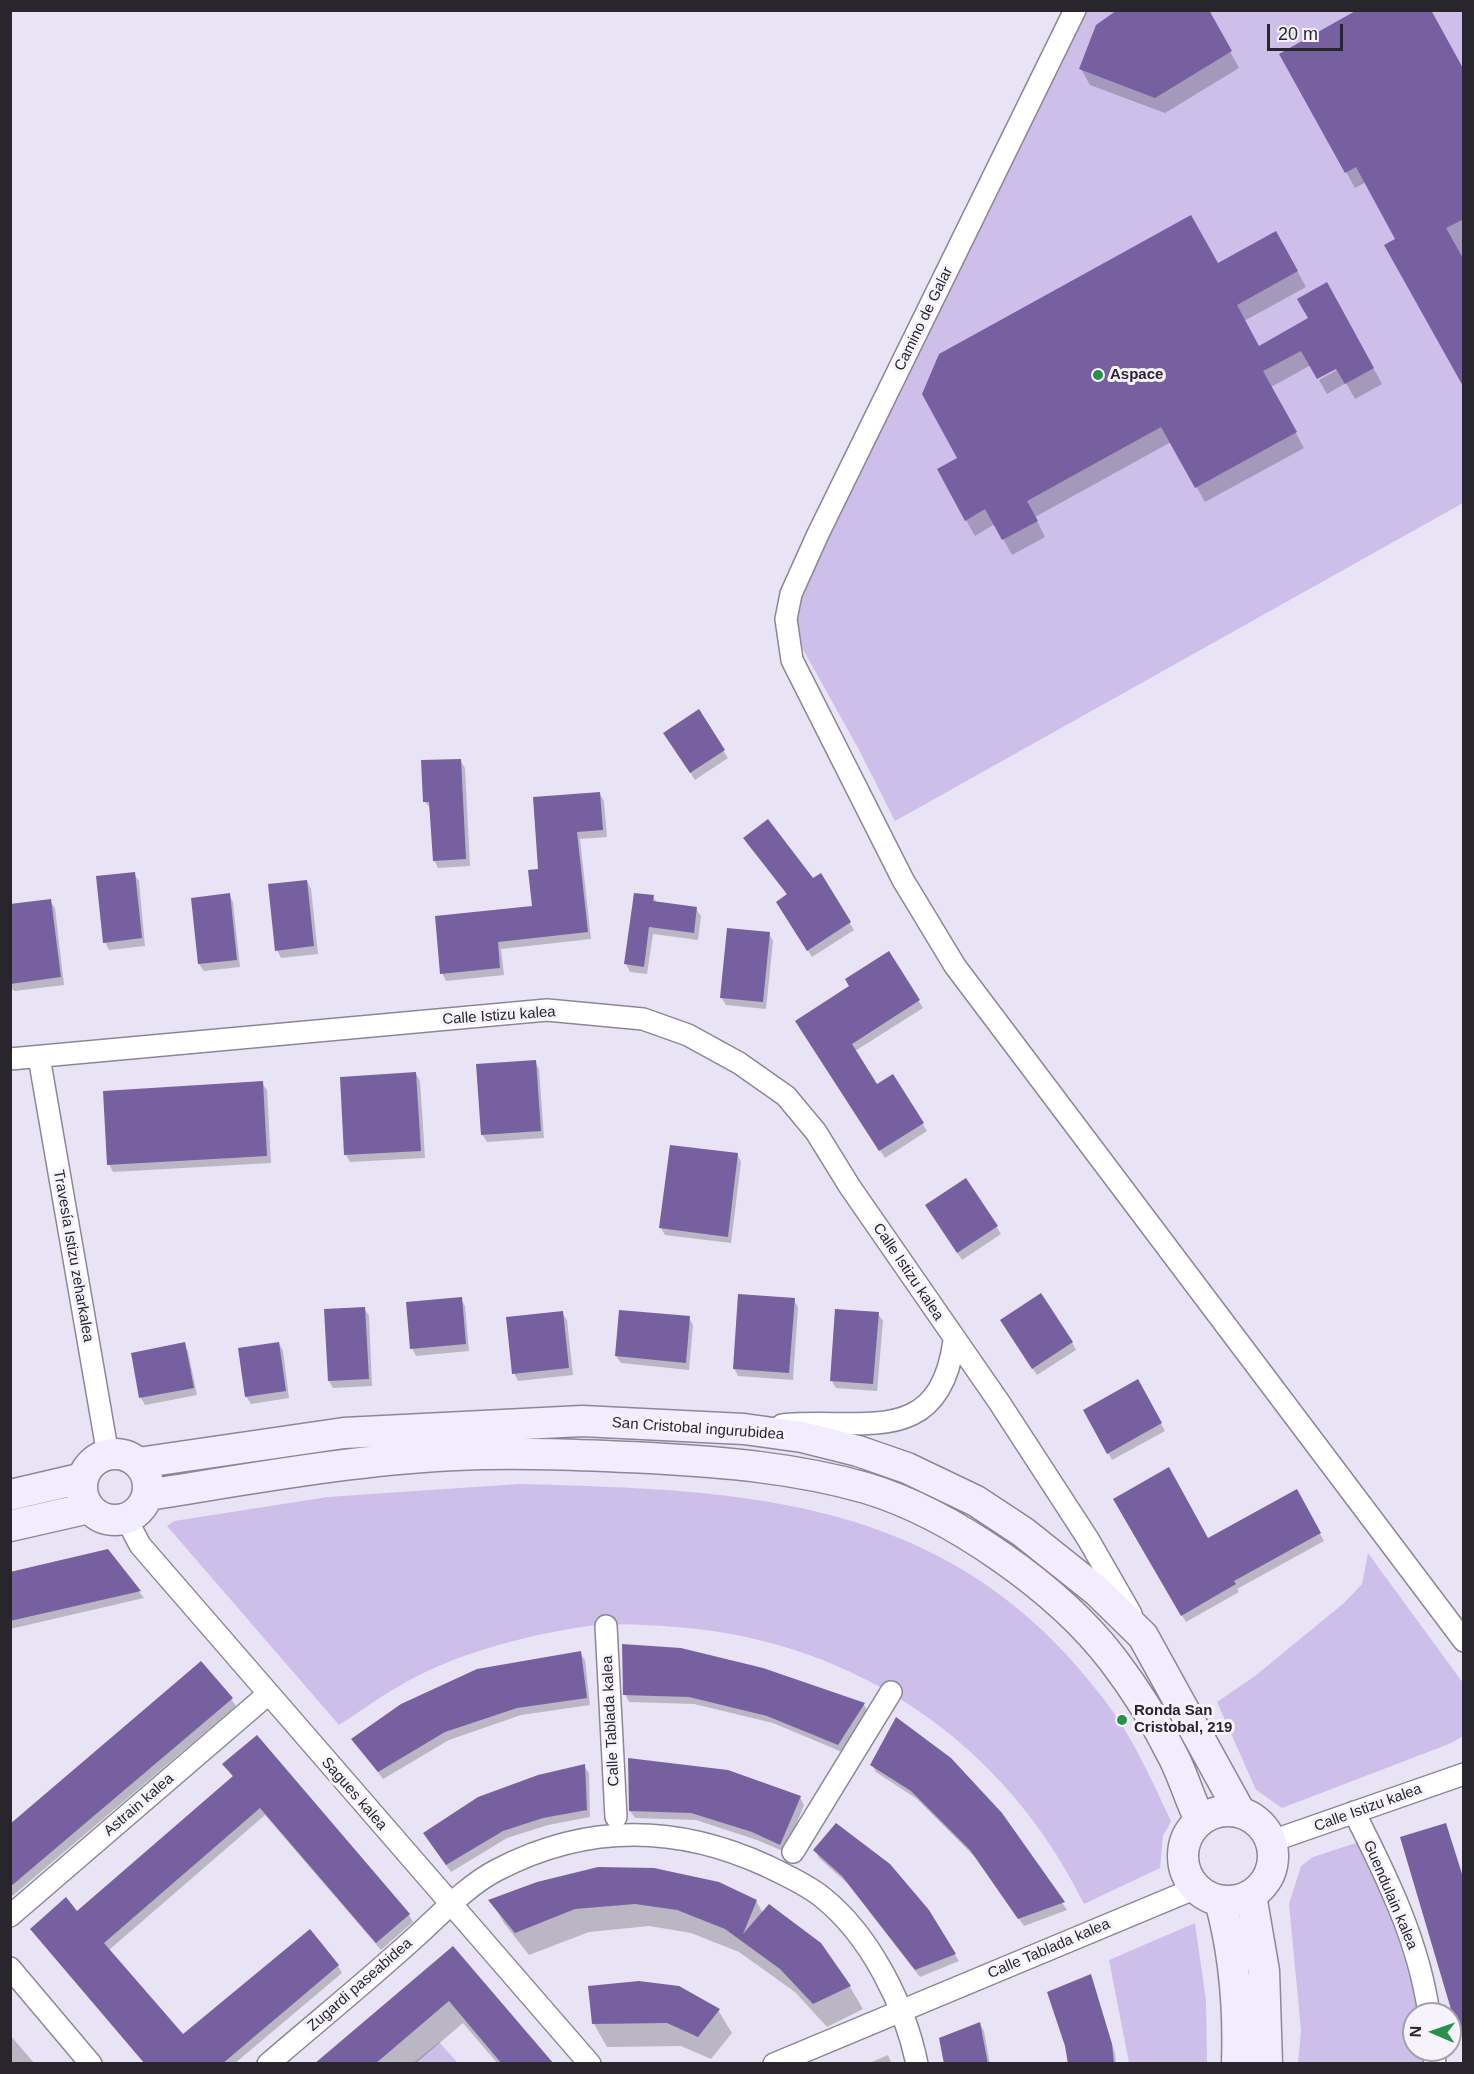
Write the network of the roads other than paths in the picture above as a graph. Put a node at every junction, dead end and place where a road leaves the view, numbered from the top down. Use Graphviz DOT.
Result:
graph roads {
  1 [pos="1075,10"];
  2 [pos="39,1057"];
  3 [pos="10,1059"];
  4 [pos="954,1341"];
  5 [pos="744,1429"];
  6 [pos="108,1455"];
  7 [pos="138,1463"];
  8 [pos="83,1478"];
  9 [pos="10,1495"];
  10 [pos="147,1495"];
  11 [pos="89,1508"];
  12 [pos="126,1518"];
  13 [pos="10,1526"];
  14 [pos="606,1626"];
  15 [pos="1143,1636"];
  16 [pos="1464,1641"];
  17 [pos="891,1692"];
  18 [pos="267,1695"];
  19 [pos="1464,1774"];
  20 [pos="1240,1812"];
  21 [pos="1354,1812"];
  22 [pos="616,1817"];
  23 [pos="1200,1820"];
  24 [pos="1272,1840"];
  25 [pos="793,1852"];
  26 [pos="1208,1894"];
  27 [pos="1251,1895"];
  28 [pos="450,1905"];
  29 [pos="10,1916"];
  30 [pos="10,1968"];
  31 [pos="1426,2002"];
  32 [pos="902,2011"];
  33 [pos="91,2064"];
  34 [pos="268,2064"];
  35 [pos="590,2064"];
  36 [pos="774,2064"];
  37 [pos="917,2064"];
  38 [pos="1237,2064"];
  39 [pos="1267,2064"];
  1 -- 16 [label="street, Camino de Galar"];
  2 -- 3 [label="street, Calle Istizu kalea"];
  2 -- 4 [label="street, Calle Istizu kalea"];
  2 -- 6 [label="street, Travesía Istizu zeharkalea"];
  4 -- 5 [label="street"];
  4 -- 15 [label="street, Calle Istizu kalea"];
  5 -- 7 [label="street, San Cristobal ingurubidea"];
  5 -- 15 [label="street, San Cristobal ingurubidea"];
  6 -- 7 [label="street"];
  6 -- 8 [label="street"];
  7 -- 10 [label="street"];
  8 -- 9 [label="street"];
  8 -- 11 [label="street"];
  10 -- 12 [label="street"];
  10 -- 23 [label="street"];
  11 -- 12 [label="street"];
  11 -- 13 [label="street"];
  12 -- 18 [label="street, Sagues kalea"];
  14 -- 22 [label="street, Calle Tablada kalea"];
  15 -- 20 [label="street, San Cristobal ingurubidea"];
  17 -- 25 [label="street"];
  18 -- 28 [label="street, Sagues kalea"];
  18 -- 29 [label="street, Astrain kalea"];
  19 -- 21 [label="street, Calle Istizu kalea"];
  20 -- 23 [label="street"];
  20 -- 24 [label="street"];
  21 -- 24 [label="street, Calle Istizu kalea"];
  21 -- 31 [label="street, Guendulain kalea"];
  23 -- 26 [label="street"];
  24 -- 27 [label="street"];
  26 -- 27 [label="street"];
  26 -- 32 [label="street, Calle Tablada kalea"];
  26 -- 38 [label="street"];
  27 -- 39 [label="street"];
  28 -- 32 [label="street"];
  28 -- 34 [label="street, Zugardi paseabidea"];
  28 -- 35 [label="street, Sagues kalea"];
  30 -- 33 [label="street"];
  32 -- 36 [label="street, Calle Tablada kalea"];
  32 -- 37 [label="street"];
}
